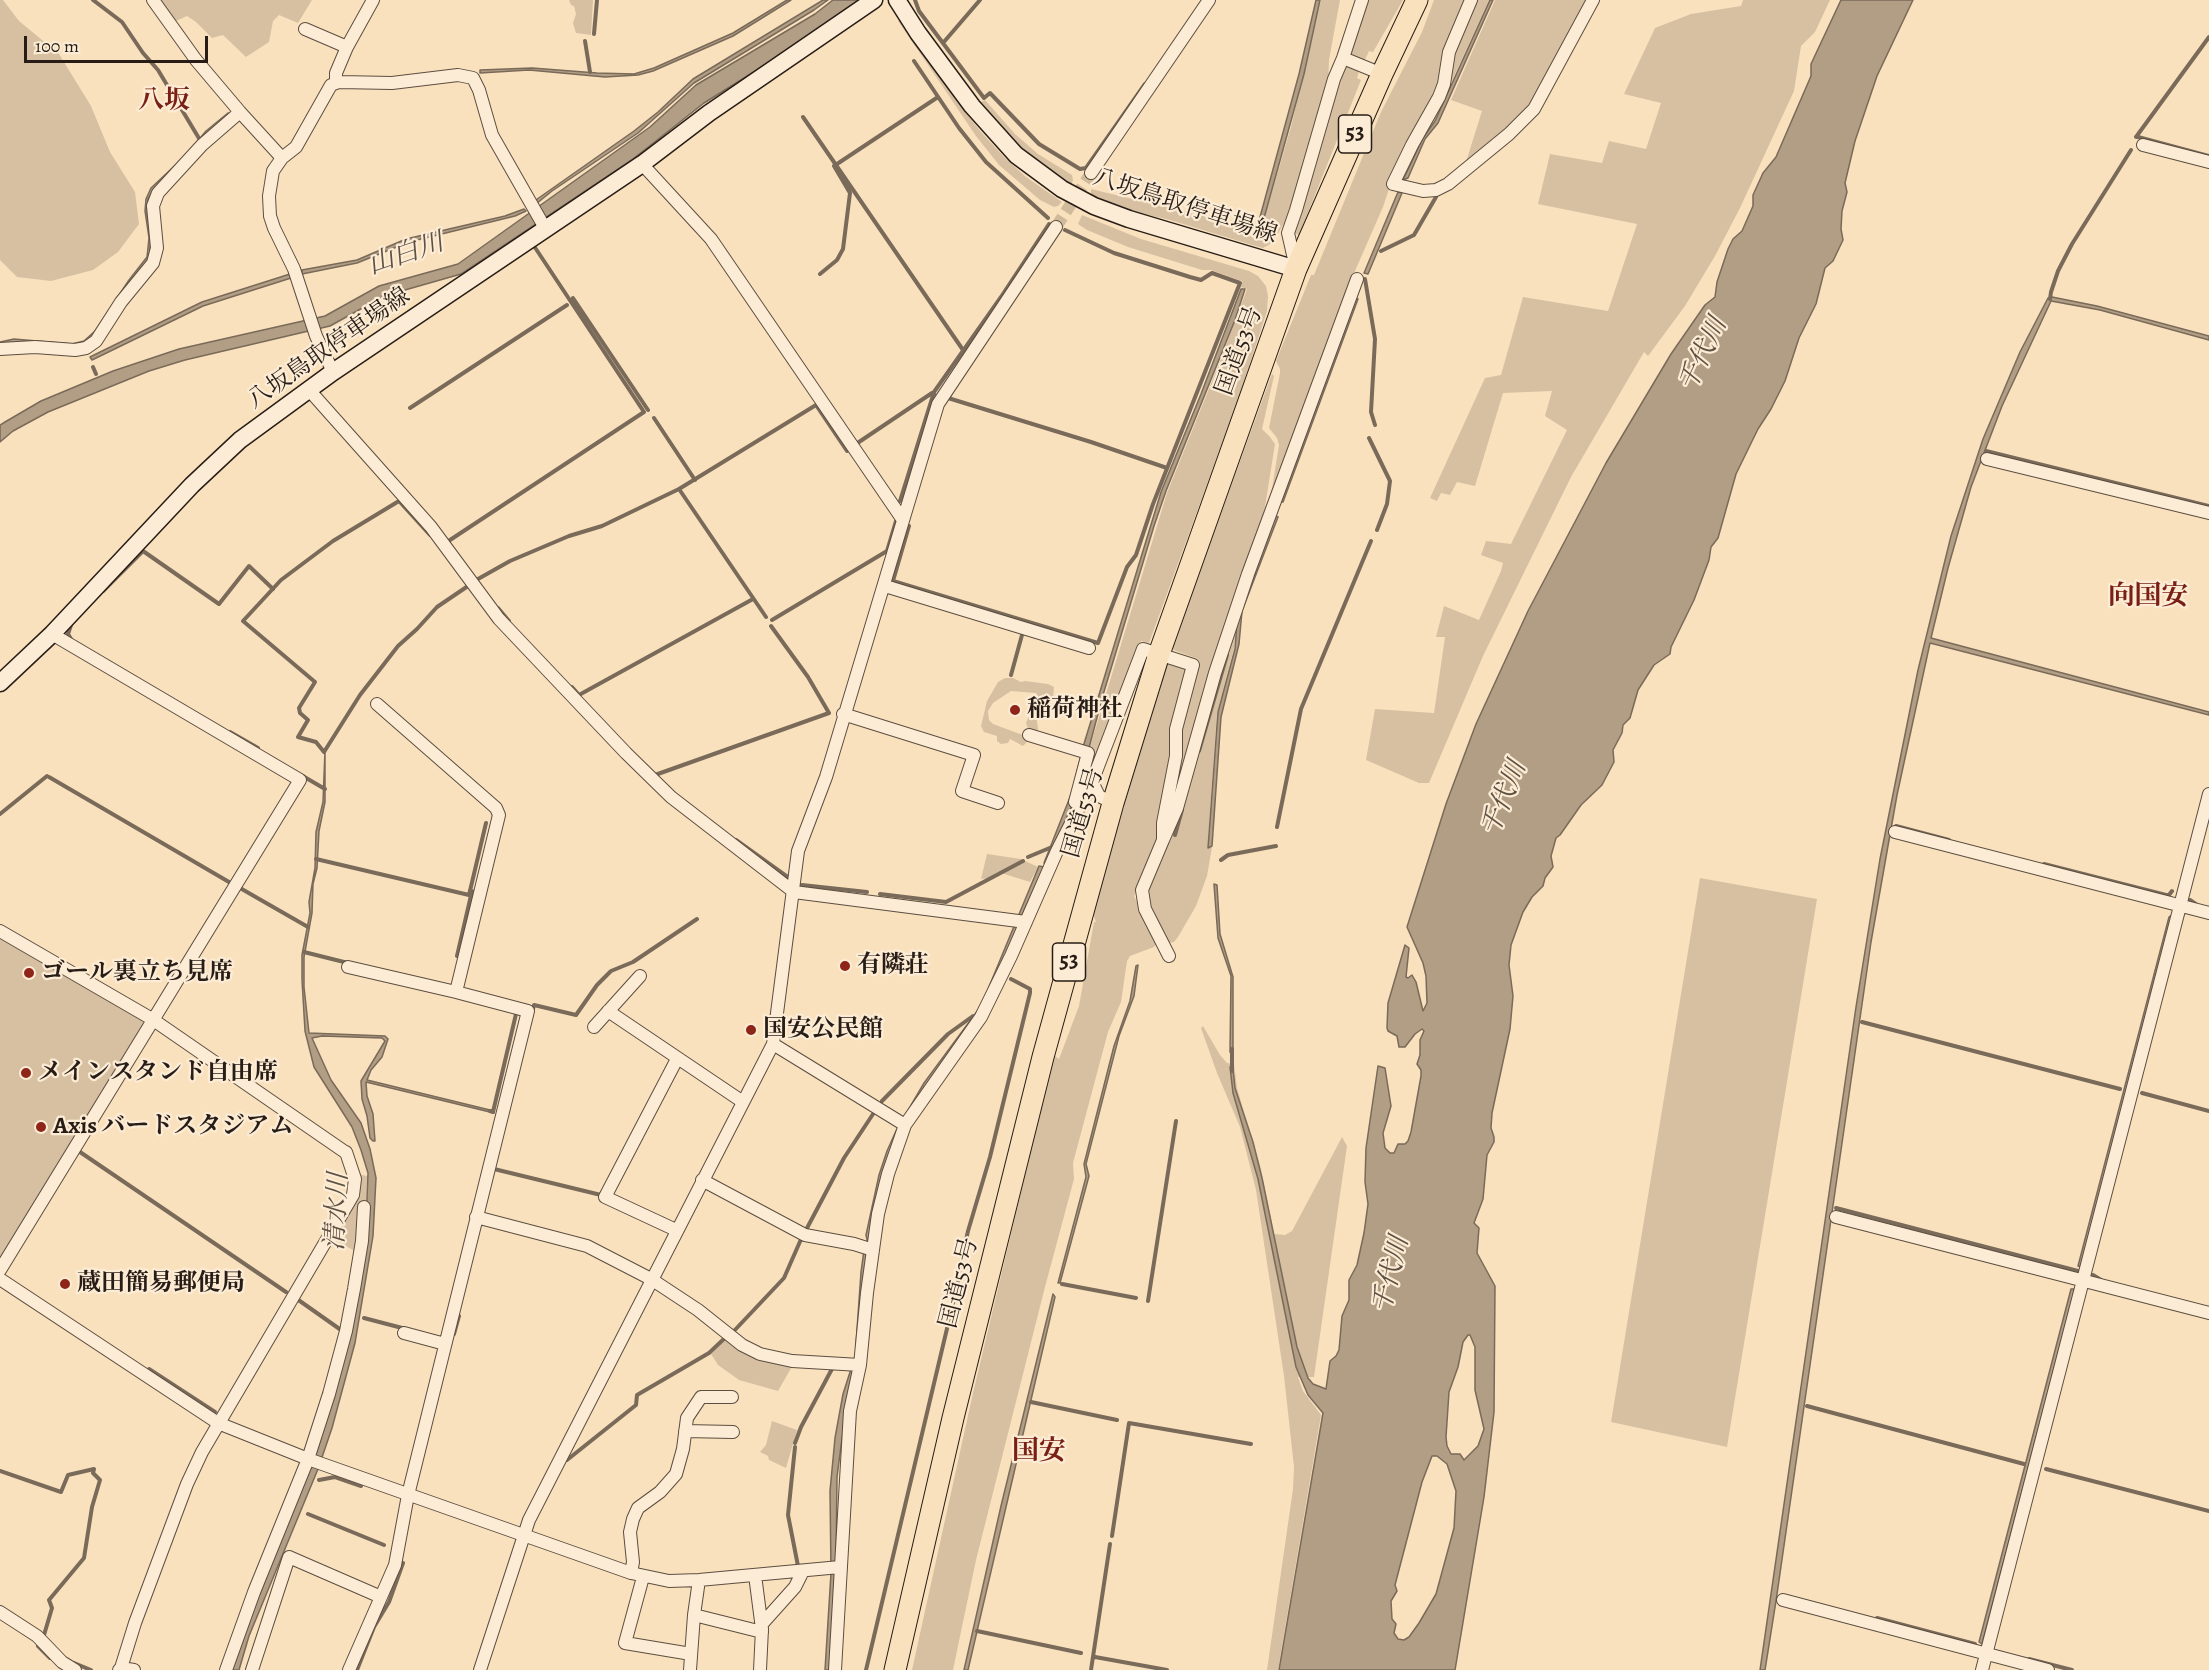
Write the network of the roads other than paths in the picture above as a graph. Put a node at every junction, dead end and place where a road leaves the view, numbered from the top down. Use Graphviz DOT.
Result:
graph roads {
  1 [pos="153,0"];
  2 [pos="373,0"];
  3 [pos="874,0"];
  4 [pos="897,0"];
  5 [pos="1209,0"];
  6 [pos="1362,0"];
  7 [pos="1417,0"];
  8 [pos="1471,0"];
  9 [pos="1593,0"];
  10 [pos="305,29"];
  11 [pos="347,47"];
  12 [pos="1343,58"];
  13 [pos="1382,74"];
  14 [pos="336,83"];
  15 [pos="240,112"];
  16 [pos="2143,145"];
  17 [pos="282,158"];
  18 [pos="2209,162"];
  19 [pos="642,164"];
  20 [pos="1091,173"];
  21 [pos="1056,227"];
  22 [pos="545,228"];
  23 [pos="1296,269"];
  24 [pos="1357,279"];
  25 [pos="0,349"];
  26 [pos="333,372"];
  27 [pos="310,391"];
  28 [pos="1987,459"];
  29 [pos="2209,513"];
  30 [pos="903,520"];
  31 [pos="885,586"];
  32 [pos="52,634"];
  33 [pos="1089,648"];
  34 [pos="1159,654"];
  35 [pos="0,683"];
  36 [pos="377,704"];
  37 [pos="843,714"];
  38 [pos="1029,735"];
  39 [pos="1092,782"];
  40 [pos="2209,794"];
  41 [pos="998,803"];
  42 [pos="1113,803"];
  43 [pos="1895,832"];
  44 [pos="1062,840"];
  45 [pos="1163,840"];
  46 [pos="794,892"];
  47 [pos="2179,905"];
  48 [pos="2209,913"];
  49 [pos="1026,922"];
  50 [pos="0,932"];
  51 [pos="1169,956"];
  52 [pos="348,967"];
  53 [pos="640,976"];
  54 [pos="456,992"];
  55 [pos="608,1011"];
  56 [pos="152,1019"];
  57 [pos="594,1027"];
  58 [pos="773,1044"];
  59 [pos="677,1059"];
  60 [pos="743,1102"];
  61 [pos="905,1125"];
  62 [pos="702,1180"];
  63 [pos="364,1207"];
  64 [pos="1836,1216"];
  65 [pos="476,1217"];
  66 [pos="676,1230"];
  67 [pos="873,1250"];
  68 [pos="0,1270"];
  69 [pos="651,1279"];
  70 [pos="0,1280"];
  71 [pos="2084,1281"];
  72 [pos="2209,1312"];
  73 [pos="404,1333"];
  74 [pos="445,1344"];
  75 [pos="860,1365"];
  76 [pos="732,1397"];
  77 [pos="218,1422"];
  78 [pos="685,1431"];
  79 [pos="733,1432"];
  80 [pos="308,1459"];
  81 [pos="408,1495"];
  82 [pos="525,1535"];
  83 [pos="840,1567"];
  84 [pos="803,1571"];
  85 [pos="637,1574"];
  86 [pos="755,1575"];
  87 [pos="699,1580"];
  88 [pos="381,1597"];
  89 [pos="1783,1600"];
  90 [pos="0,1612"];
  91 [pos="694,1615"];
  92 [pos="762,1629"];
  93 [pos="692,1654"];
  94 [pos="1986,1654"];
  95 [pos="125,1669"];
  96 [pos="75,1670"];
  97 [pos="226,1670"];
  98 [pos="252,1670"];
  99 [pos="349,1670"];
  100 [pos="480,1670"];
  101 [pos="690,1670"];
  102 [pos="760,1670"];
  103 [pos="835,1670"];
  104 [pos="895,1670"];
  105 [pos="1982,1670"];
  106 [pos="2048,1670"];
  1 -- 15 [label="street"];
  2 -- 11 [label="street"];
  3 -- 19 [label="main road, 八坂鳥取停車場線"];
  4 -- 23 [label="main road, 八坂鳥取停車場線"];
  5 -- 20 [label="street"];
  6 -- 12 [label="street"];
  7 -- 13 [label="highway, 国道53号 / 53"];
  8 -- 9 [label="street"];
  10 -- 11 [label="street"];
  11 -- 14 [label="street"];
  12 -- 13 [label="street"];
  12 -- 23 [label="street"];
  13 -- 23 [label="highway, 国道53号 / 53"];
  14 -- 17 [label="street"];
  14 -- 22 [label="street"];
  15 -- 17 [label="street"];
  15 -- 25 [label="street"];
  16 -- 18 [label="street"];
  17 -- 26 [label="street"];
  19 -- 22 [label="main road, 八坂鳥取停車場線"];
  19 -- 30 [label="street"];
  21 -- 30 [label="street"];
  22 -- 26 [label="main road, 八坂鳥取停車場線"];
  23 -- 34 [label="highway, 国道53号 / 53"];
  24 -- 45 [label="street"];
  26 -- 27 [label="main road, 八坂鳥取停車場線"];
  27 -- 32 [label="main road, 八坂鳥取停車場線"];
  27 -- 46 [label="street"];
  28 -- 29 [label="street"];
  30 -- 31 [label="street"];
  31 -- 33 [label="street"];
  31 -- 37 [label="street"];
  32 -- 35 [label="main road, 八坂鳥取停車場線"];
  32 -- 56 [label="street"];
  34 -- 39 [label="street"];
  34 -- 42 [label="highway, 国道53号 / 53"];
  34 -- 45 [label="street"];
  36 -- 54 [label="street"];
  37 -- 41 [label="street"];
  37 -- 46 [label="street"];
  38 -- 44 [label="street"];
  39 -- 42 [label="street"];
  39 -- 44 [label="street"];
  40 -- 47 [label="street"];
  42 -- 104 [label="highway, 国道53号 / 53"];
  43 -- 47 [label="street"];
  44 -- 49 [label="street"];
  45 -- 51 [label="street"];
  46 -- 49 [label="street"];
  46 -- 58 [label="street"];
  47 -- 48 [label="street"];
  47 -- 71 [label="street"];
  49 -- 61 [label="street"];
  50 -- 56 [label="street"];
  52 -- 54 [label="street"];
  53 -- 55 [label="street"];
  54 -- 65 [label="street"];
  55 -- 57 [label="street"];
  55 -- 59 [label="street"];
  56 -- 68 [label="street"];
  56 -- 77 [label="street"];
  58 -- 60 [label="street"];
  58 -- 61 [label="street"];
  59 -- 60 [label="street"];
  59 -- 66 [label="street"];
  60 -- 62 [label="street"];
  61 -- 67 [label="street"];
  62 -- 66 [label="street"];
  62 -- 67 [label="street"];
  63 -- 80 [label="street"];
  64 -- 71 [label="street"];
  65 -- 69 [label="street"];
  65 -- 74 [label="street"];
  66 -- 69 [label="street"];
  67 -- 75 [label="street"];
  69 -- 75 [label="street"];
  69 -- 82 [label="street"];
  70 -- 77 [label="street"];
  71 -- 72 [label="street"];
  71 -- 94 [label="street"];
  73 -- 74 [label="street"];
  74 -- 81 [label="street"];
  75 -- 83 [label="street"];
  76 -- 78 [label="street"];
  77 -- 80 [label="street"];
  77 -- 95 [label="street"];
  78 -- 79 [label="street"];
  78 -- 85 [label="street"];
  80 -- 81 [label="street"];
  80 -- 97 [label="street"];
  81 -- 82 [label="street"];
  81 -- 88 [label="street"];
  82 -- 85 [label="street"];
  82 -- 100 [label="street"];
  83 -- 84 [label="street"];
  83 -- 103 [label="street"];
  84 -- 86 [label="street"];
  84 -- 92 [label="street"];
  85 -- 87 [label="street"];
  85 -- 93 [label="street"];
  86 -- 87 [label="street"];
  86 -- 92 [label="street"];
  87 -- 91 [label="street"];
  88 -- 98 [label="street"];
  88 -- 99 [label="street"];
  89 -- 94 [label="street"];
  90 -- 96 [label="street"];
  91 -- 92 [label="street"];
  91 -- 93 [label="street"];
  92 -- 102 [label="street"];
  93 -- 101 [label="street"];
  94 -- 105 [label="street"];
  94 -- 106 [label="street"];
}
